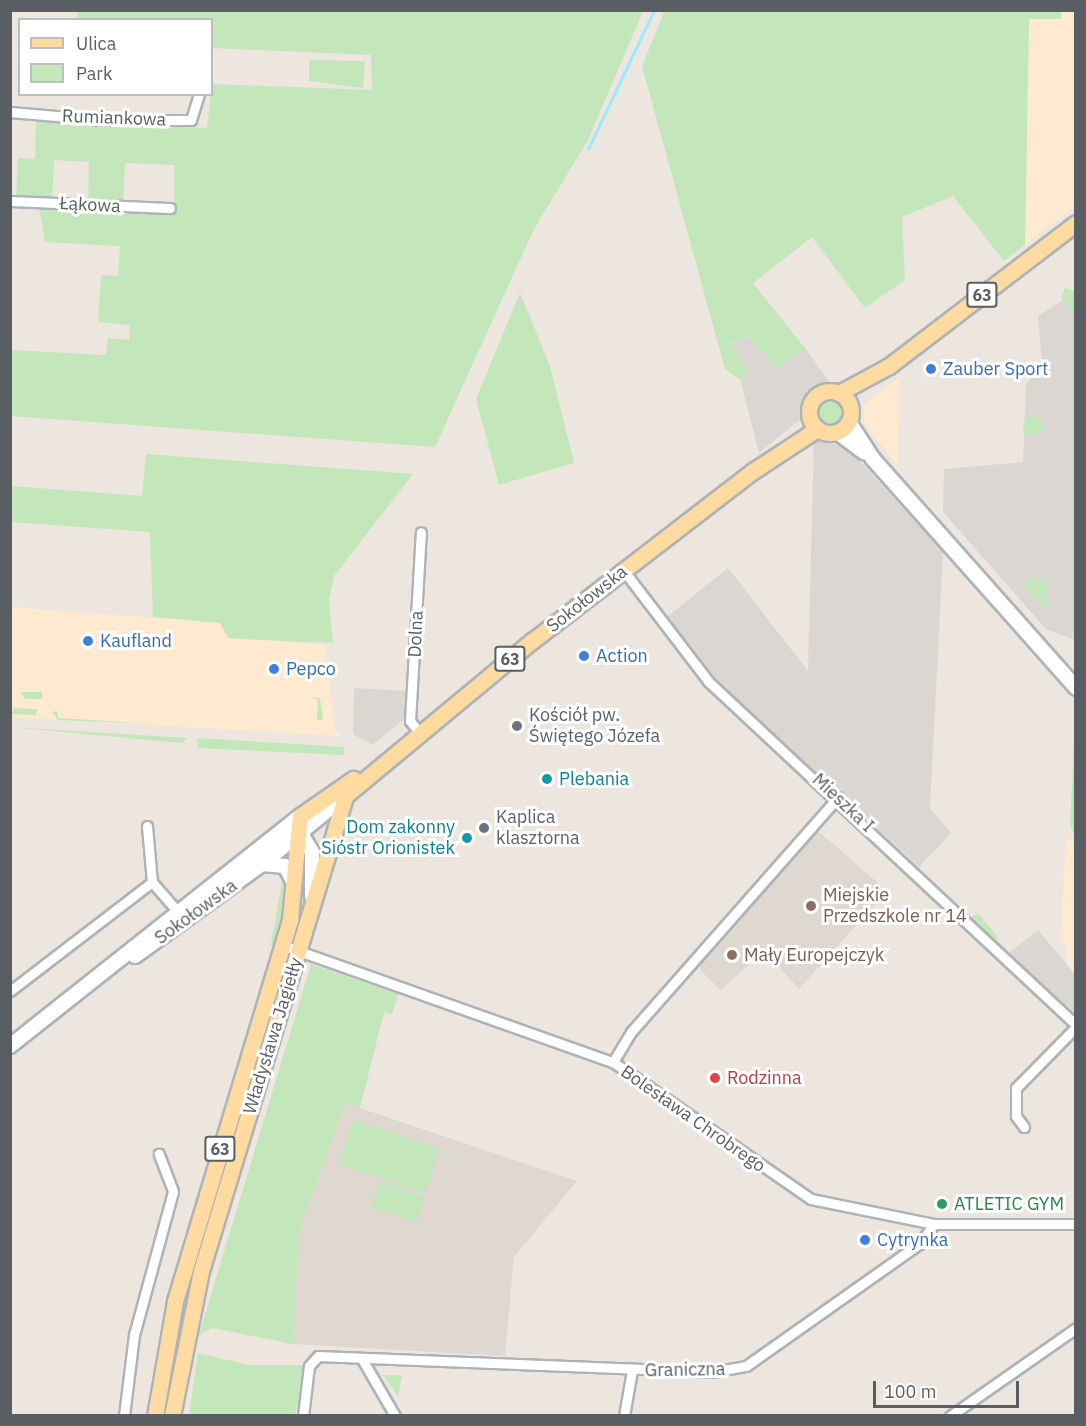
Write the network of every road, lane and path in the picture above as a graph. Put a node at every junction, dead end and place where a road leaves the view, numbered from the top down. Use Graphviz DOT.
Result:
graph roads {
  1 [pos="199,96"];
  2 [pos="10,112"];
  3 [pos="10,201"];
  4 [pos="170,208"];
  5 [pos="1076,224"];
  6 [pos="889,366"];
  7 [pos="839,393"];
  8 [pos="851,406"];
  9 [pos="814,423"];
  10 [pos="843,427"];
  11 [pos="421,532"];
  12 [pos="624,571"];
  13 [pos="1076,688"];
  14 [pos="419,732"];
  15 [pos="377,767"];
  16 [pos="345,796"];
  17 [pos="838,797"];
  18 [pos="300,816"];
  19 [pos="147,826"];
  20 [pos="279,832"];
  21 [pos="296,834"];
  22 [pos="262,864"];
  23 [pos="152,882"];
  24 [pos="295,885"];
  25 [pos="177,911"];
  26 [pos="311,913"];
  27 [pos="282,945"];
  28 [pos="299,950"];
  29 [pos="90,984"];
  30 [pos="10,991"];
  31 [pos="1076,1026"];
  32 [pos="10,1046"];
  33 [pos="613,1062"];
  34 [pos="1024,1127"];
  35 [pos="159,1154"];
  36 [pos="934,1224"];
  37 [pos="1076,1224"];
  38 [pos="1076,1328"];
  39 [pos="362,1359"];
  40 [pos="632,1370"];
  41 [pos="124,1416"];
  42 [pos="155,1416"];
  43 [pos="172,1416"];
  44 [pos="303,1416"];
  45 [pos="395,1416"];
  46 [pos="624,1416"];
  47 [pos="950,1416"];
  1 -- 2 [label="street, Rumiankowa"];
  3 -- 4 [label="street, Łąkowa"];
  5 -- 6 [label="main road, 63"];
  6 -- 7 [label="main road, 63"];
  6 -- 8 [label="main road, 63"];
  7 -- 8 [label="main road"];
  7 -- 9 [label="main road, 63"];
  8 -- 10 [label="main road"];
  9 -- 10 [label="main road"];
  9 -- 12 [label="main road, Sokołowska / 63"];
  10 -- 13 [label="street"];
  11 -- 14 [label="street, Dolna"];
  12 -- 14 [label="main road, Sokołowska / 63"];
  12 -- 17 [label="street, Mieszka I"];
  14 -- 15 [label="main road, Sokołowska / 63"];
  15 -- 16 [label="main road, Sokołowska / 63"];
  15 -- 18 [label="main road, Sokołowska / 63"];
  16 -- 21 [label="street, Sokołowska"];
  16 -- 26 [label="main road, Władysława Jagiełły / 63"];
  17 -- 31 [label="street, Mieszka I"];
  17 -- 33 [label="street"];
  18 -- 20 [label="street, Sokołowska"];
  18 -- 21 [label="main road, Władysława Jagiełły / 63"];
  19 -- 23 [label="street"];
  20 -- 21 [label="street"];
  20 -- 25 [label="street, Sokołowska"];
  21 -- 22 [label="street, Sokołowska"];
  21 -- 24 [label="main road, Władysława Jagiełły / 63"];
  21 -- 26 [label="street"];
  22 -- 24 [label="street"];
  22 -- 29 [label="street, Sokołowska"];
  23 -- 25 [label="street"];
  23 -- 30 [label="street"];
  24 -- 27 [label="main road, Władysława Jagiełły / 63"];
  25 -- 29 [label="street, Sokołowska"];
  26 -- 28 [label="main road, Władysława Jagiełły / 63"];
  27 -- 28 [label="street, Bolesława Chrobrego"];
  27 -- 42 [label="main road, Władysława Jagiełły / 63"];
  28 -- 33 [label="street, Bolesława Chrobrego"];
  28 -- 43 [label="main road, Władysława Jagiełły / 63"];
  29 -- 32 [label="street, Sokołowska"];
  31 -- 34 [label="street"];
  33 -- 36 [label="street, Bolesława Chrobrego"];
  35 -- 41 [label="street"];
  36 -- 37 [label="street"];
  36 -- 40 [label="street, Graniczna"];
  38 -- 47 [label="street"];
  39 -- 40 [label="street, Graniczna"];
  39 -- 44 [label="street, Graniczna"];
  39 -- 45 [label="street"];
  40 -- 46 [label="street"];
}
